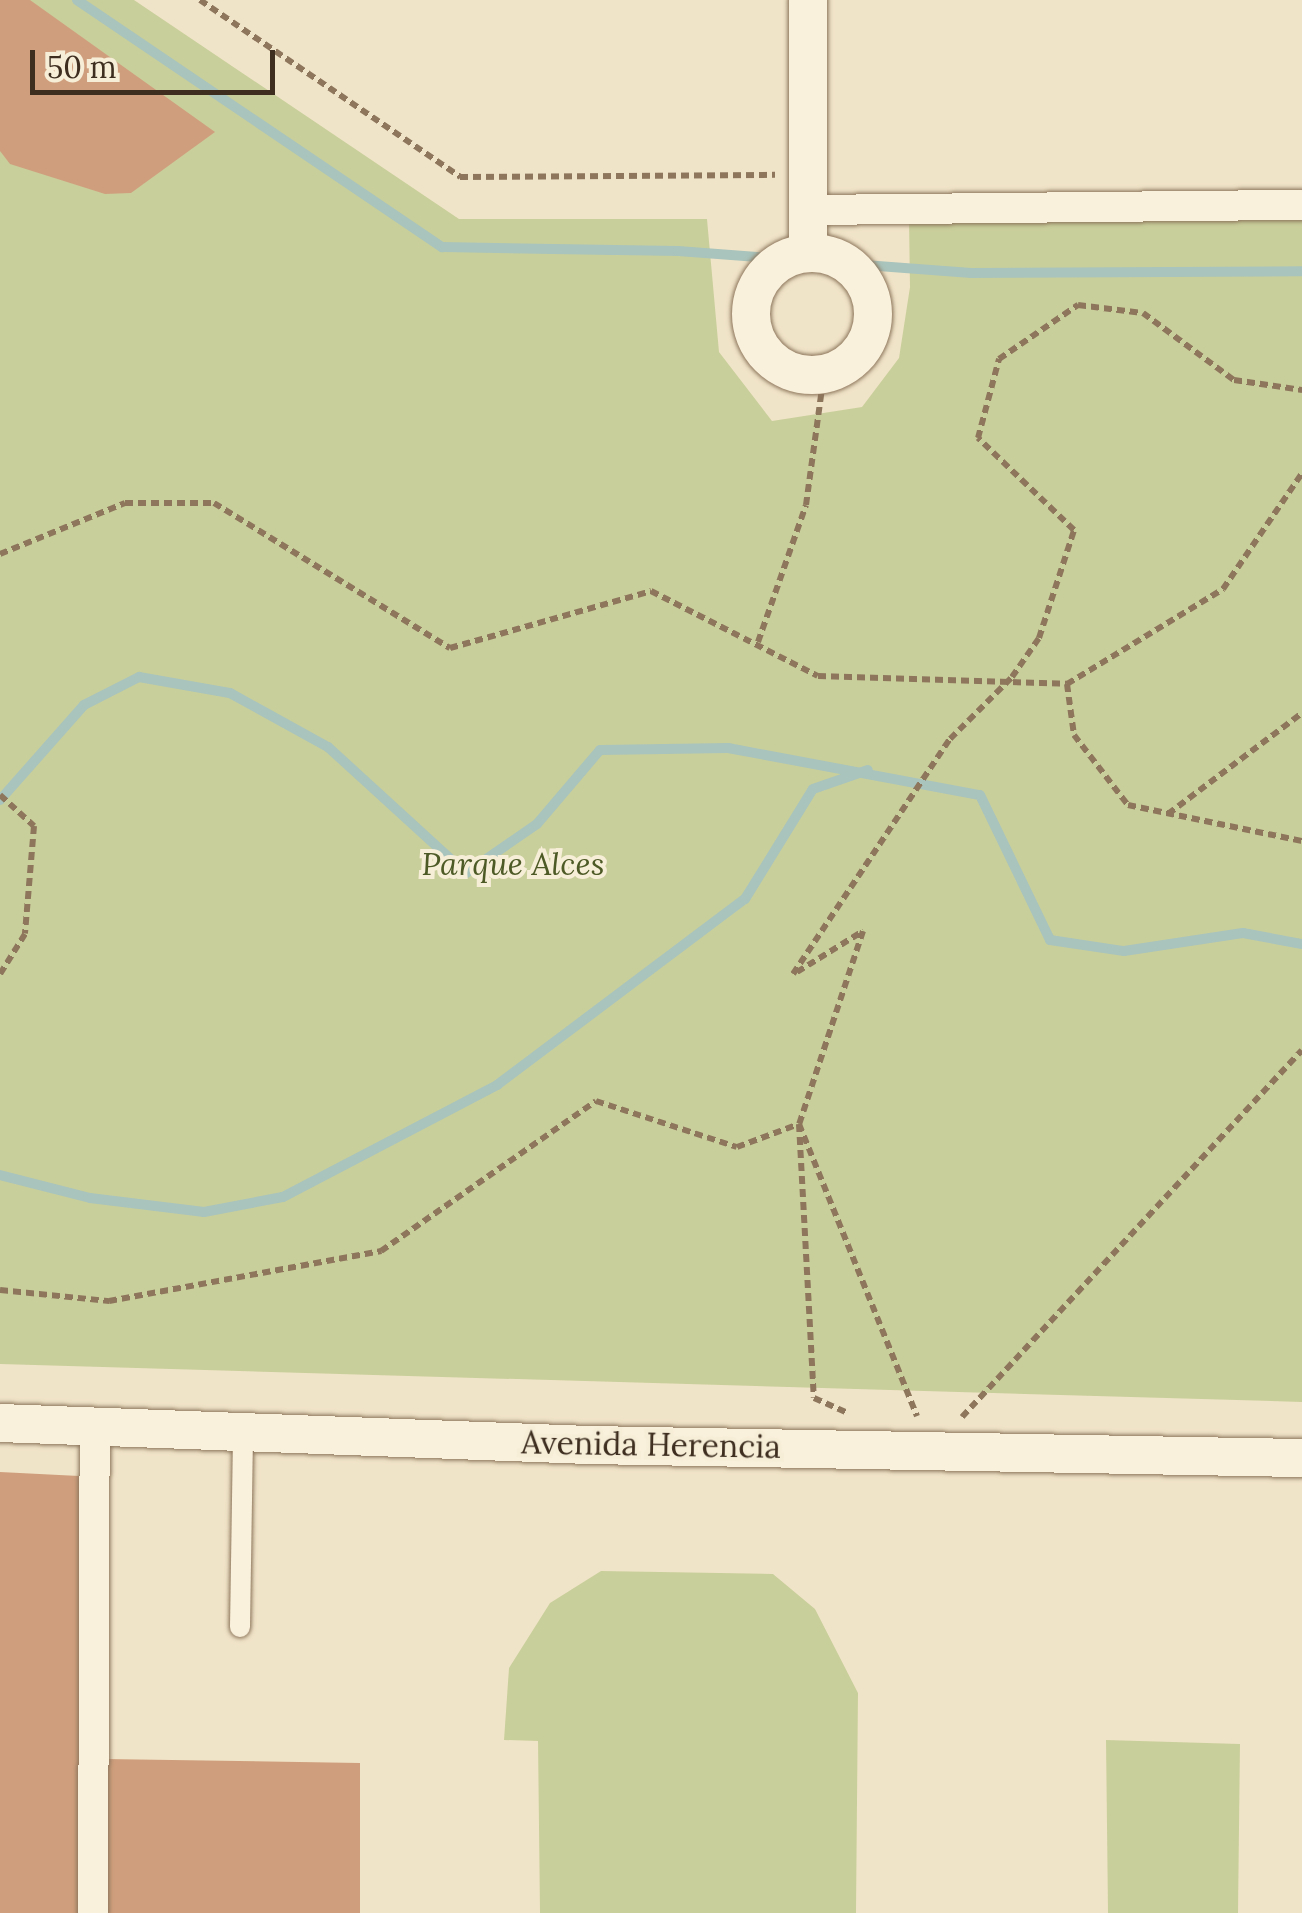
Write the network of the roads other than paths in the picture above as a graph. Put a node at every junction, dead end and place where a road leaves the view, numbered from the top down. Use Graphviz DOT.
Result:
graph roads {
  1 [pos="808,0"];
  2 [pos="809,192"];
  3 [pos="1302,206"];
  4 [pos="808,250"];
  5 [pos="0,1423"];
  6 [pos="94,1426"];
  7 [pos="243,1432"];
  8 [pos="1302,1458"];
  9 [pos="240,1627"];
  10 [pos="93,1913"];
  1 -- 2 [label="street"];
  2 -- 3 [label="street"];
  2 -- 4 [label="street"];
  4 -- 4 [label="street"];
  5 -- 6 [label="street, Avenida Herencia"];
  6 -- 7 [label="street, Avenida Herencia"];
  6 -- 10 [label="street"];
  7 -- 8 [label="street, Avenida Herencia"];
  7 -- 9 [label="lane"];
}
